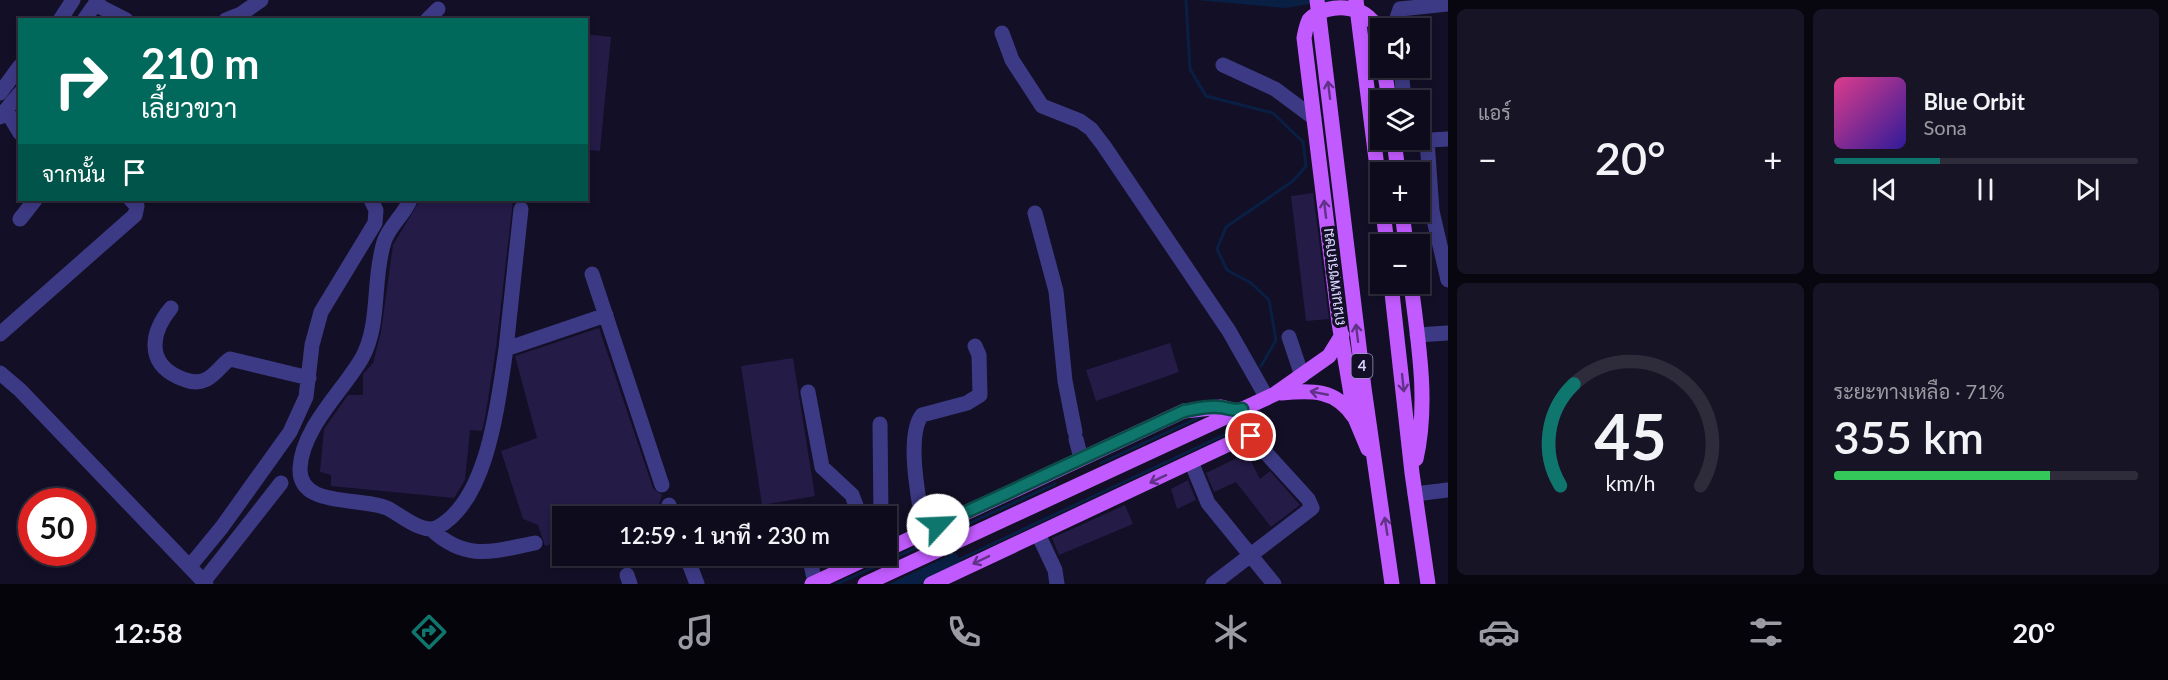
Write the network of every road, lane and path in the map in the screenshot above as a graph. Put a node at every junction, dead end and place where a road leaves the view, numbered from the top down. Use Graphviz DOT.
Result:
graph roads {
  1 [pos="73,0"];
  2 [pos="261,0"];
  3 [pos="1317,0"];
  4 [pos="1356,0"];
  5 [pos="96,2"];
  6 [pos="1448,4"];
  7 [pos="61,18"];
  8 [pos="85,18"];
  9 [pos="123,18"];
  10 [pos="231,18"];
  11 [pos="1372,18"];
  12 [pos="1397,18"];
  13 [pos="1002,33"];
  14 [pos="1223,65"];
  15 [pos="18,69"];
  16 [pos="0,93"];
  17 [pos="18,95"];
  18 [pos="3,114"];
  19 [pos="1314,118"];
  20 [pos="18,131"];
  21 [pos="1448,139"];
  22 [pos="1430,140"];
  23 [pos="1428,150"];
  24 [pos="1376,162"];
  25 [pos="33,201"];
  26 [pos="132,201"];
  27 [pos="372,201"];
  28 [pos="409,201"];
  29 [pos="520,209"];
  30 [pos="1035,213"];
  31 [pos="20,219"];
  32 [pos="1346,240"];
  33 [pos="592,274"];
  34 [pos="1448,280"];
  35 [pos="1392,294"];
  36 [pos="1401,294"];
  37 [pos="1412,294"];
  38 [pos="171,308"];
  39 [pos="606,315"];
  40 [pos="1341,329"];
  41 [pos="1417,330"];
  42 [pos="1448,333"];
  43 [pos="0,334"];
  44 [pos="1289,337"];
  45 [pos="975,346"];
  46 [pos="506,349"];
  47 [pos="0,373"];
  48 [pos="1302,376"];
  49 [pos="309,378"];
  50 [pos="808,392"];
  51 [pos="1270,396"];
  52 [pos="1239,410"];
  53 [pos="1355,418"];
  54 [pos="880,424"];
  55 [pos="1244,429"];
  56 [pos="1076,460"];
  57 [pos="1192,464"];
  58 [pos="1377,471"];
  59 [pos="1412,473"];
  60 [pos="281,483"];
  61 [pos="1079,483"];
  62 [pos="662,485"];
  63 [pos="1448,490"];
  64 [pos="1415,494"];
  65 [pos="856,506"];
  66 [pos="881,506"];
  67 [pos="432,530"];
  68 [pos="924,532"];
  69 [pos="1038,534"];
  70 [pos="897,542"];
  71 [pos="535,543"];
  72 [pos="1251,555"];
  73 [pos="190,566"];
  74 [pos="690,566"];
  75 [pos="811,566"];
  76 [pos="856,566"];
  77 [pos="840,578"];
  78 [pos="941,582"];
  79 [pos="205,583"];
  80 [pos="814,583"];
  81 [pos="697,584"];
  82 [pos="865,584"];
  83 [pos="1057,584"];
  84 [pos="1213,584"];
  85 [pos="1274,584"];
  86 [pos="1392,584"];
  87 [pos="1428,584"];
  1 -- 7 [label="street"];
  2 -- 10 [label="street"];
  32 -- 3 [label="main road, ถนนเพชรเกษม / 4, one-way"];
  4 -- 24 [label="main road"];
  5 -- 8 [label="street"];
  5 -- 9 [label="street"];
  6 -- 12 [label="street"];
  11 -- 19 [label="main road"];
  13 -- 51 [label="street"];
  14 -- 19 [label="street"];
  15 -- 16 [label="street"];
  17 -- 18 [label="street"];
  18 -- 20 [label="street"];
  40 -- 19 [label="main road, one-way"];
  21 -- 22 [label="street"];
  23 -- 34 [label="street"];
  25 -- 31 [label="street"];
  26 -- 43 [label="street"];
  27 -- 49 [label="street"];
  28 -- 67 [label="street"];
  29 -- 46 [label="street"];
  30 -- 56 [label="street"];
  32 -- 40 [label="main road"];
  58 -- 32 [label="main road, ถนนเพชรเกษม / 4, one-way"];
  33 -- 39 [label="street"];
  35 -- 59 [label="main road, one-way"];
  36 -- 41 [label="main road"];
  37 -- 41 [label="main road"];
  38 -- 49 [label="street"];
  39 -- 46 [label="street"];
  39 -- 62 [label="street"];
  40 -- 48 [label="main road"];
  40 -- 53 [label="main road"];
  41 -- 42 [label="street"];
  41 -- 59 [label="main road"];
  44 -- 48 [label="street"];
  45 -- 68 [label="street"];
  46 -- 67 [label="street"];
  47 -- 73 [label="street"];
  48 -- 51 [label="main road"];
  49 -- 73 [label="street"];
  50 -- 65 [label="street"];
  51 -- 52 [label="main road"];
  53 -- 51 [label="main road, one-way"];
  52 -- 55 [label="main road"];
  52 -- 56 [label="main road"];
  52 -- 61 [label="main road"];
  53 -- 58 [label="main road"];
  54 -- 66 [label="street"];
  55 -- 57 [label="main road"];
  55 -- 72 [label="street"];
  56 -- 61 [label="main road"];
  56 -- 68 [label="main road"];
  57 -- 69 [label="main road, one-way"];
  57 -- 72 [label="street"];
  86 -- 58 [label="main road, ถนนเพชรเกษม / 4, one-way"];
  59 -- 64 [label="main road"];
  60 -- 79 [label="street"];
  61 -- 82 [label="main road"];
  63 -- 64 [label="street"];
  64 -- 87 [label="main road"];
  67 -- 71 [label="street"];
  68 -- 70 [label="main road"];
  69 -- 78 [label="main road, one-way"];
  69 -- 83 [label="street"];
  72 -- 84 [label="street"];
  72 -- 85 [label="street"];
  73 -- 79 [label="street"];
  74 -- 81 [label="street"];
  75 -- 80 [label="street"];
  76 -- 77 [label="main road"];
  77 -- 80 [label="main road"];
}
